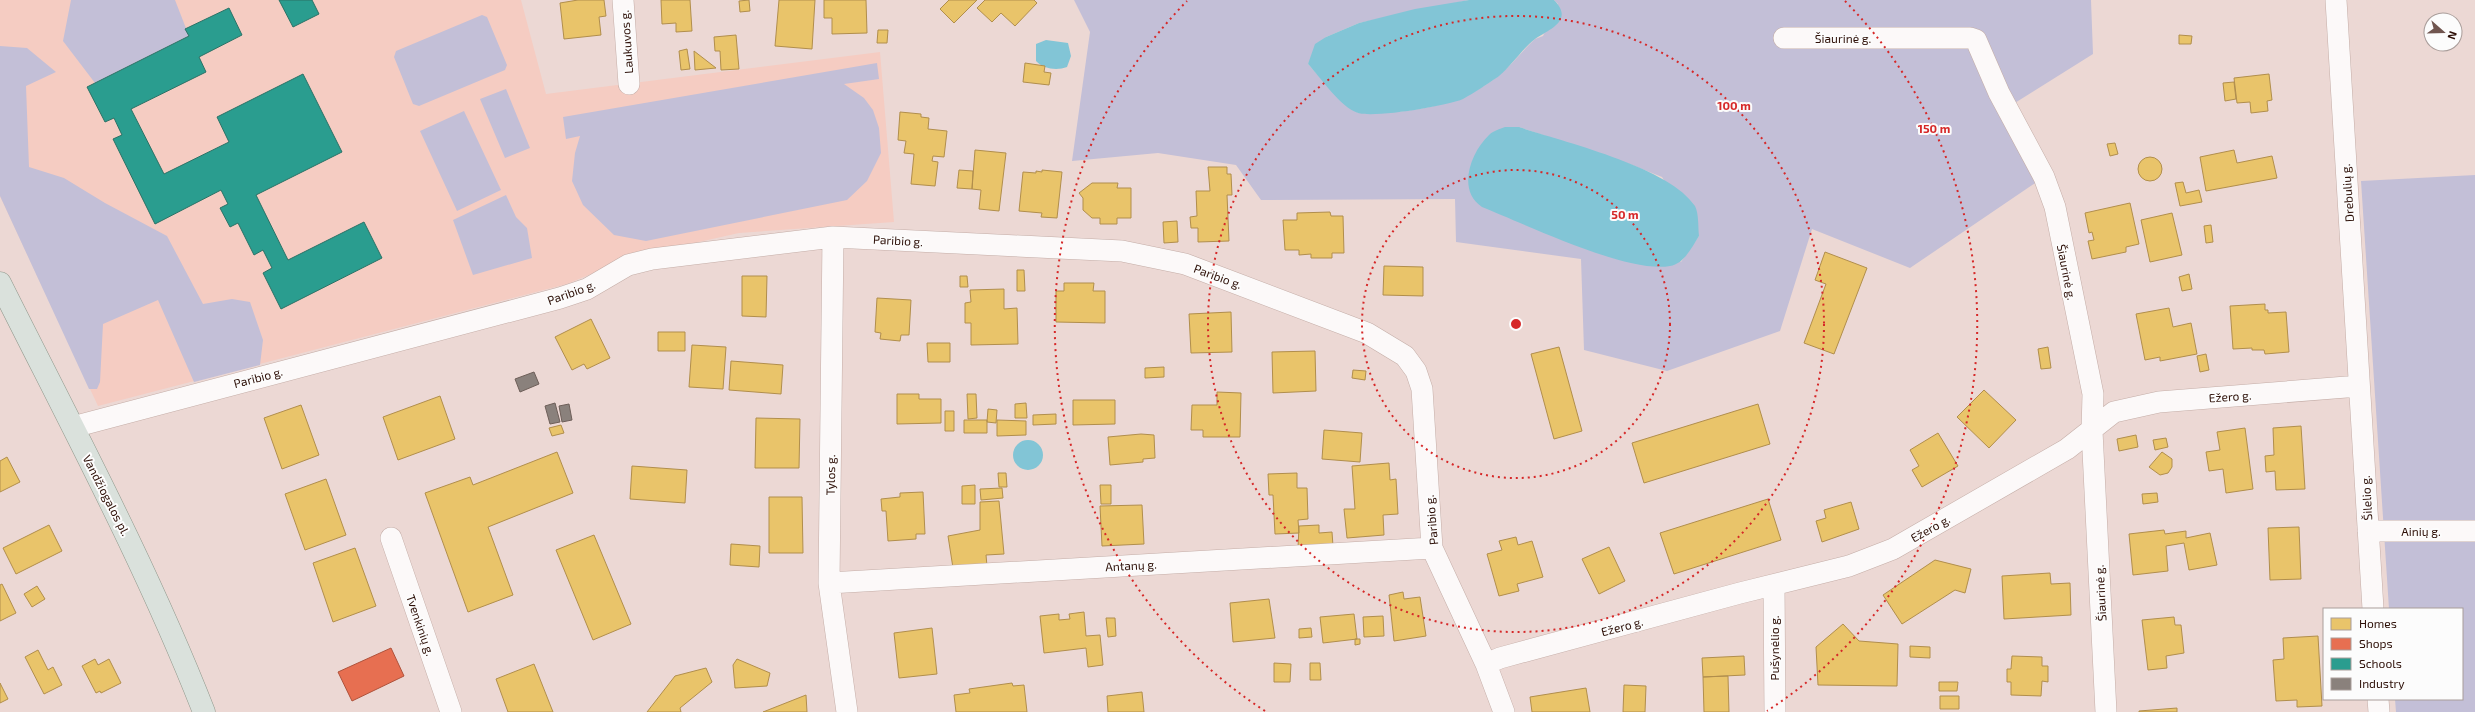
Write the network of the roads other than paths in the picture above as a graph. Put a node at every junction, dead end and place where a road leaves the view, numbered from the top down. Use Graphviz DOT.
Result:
graph roads {
  1 [pos="623,0"];
  2 [pos="2336,0"];
  3 [pos="1784,38"];
  4 [pos="628,84"];
  5 [pos="833,237"];
  6 [pos="0,283"];
  7 [pos="2359,386"];
  8 [pos="73,427"];
  9 [pos="2092,431"];
  10 [pos="2368,531"];
  11 [pos="2475,531"];
  12 [pos="392,538"];
  13 [pos="1432,548"];
  14 [pos="829,583"];
  15 [pos="1774,584"];
  16 [pos="2373,608"];
  17 [pos="1486,664"];
  18 [pos="2378,700"];
  19 [pos="204,712"];
  20 [pos="451,712"];
  21 [pos="847,712"];
  22 [pos="1504,712"];
  23 [pos="1775,712"];
  24 [pos="2106,712"];
  25 [pos="2379,712"];
  1 -- 4 [label="street, Laukuvos g."];
  2 -- 7 [label="street, Drebulių g."];
  3 -- 9 [label="street, Šiaurinė g."];
  5 -- 8 [label="street, Paribio g."];
  5 -- 13 [label="street, Paribio g."];
  5 -- 14 [label="street, Tylos g."];
  6 -- 8 [label="main road, Vandžiogalos pl."];
  7 -- 9 [label="street, Ežero g."];
  7 -- 10 [label="street, Šilelio g."];
  8 -- 19 [label="main road, Vandžiogalos pl."];
  9 -- 15 [label="street, Ežero g."];
  9 -- 24 [label="street, Šiaurinė g."];
  10 -- 11 [label="street, Ainių g."];
  10 -- 16 [label="street, Šilelio g."];
  12 -- 20 [label="street, Tvenkinių g."];
  13 -- 14 [label="street, Antanų g."];
  13 -- 17 [label="street, Paribio g."];
  14 -- 21 [label="street, Tylos g."];
  15 -- 17 [label="street, Ežero g."];
  15 -- 23 [label="street, Pušynėlio g."];
  17 -- 22 [label="street, Paribio g."];
  18 -- 25 [label="street"];
}
